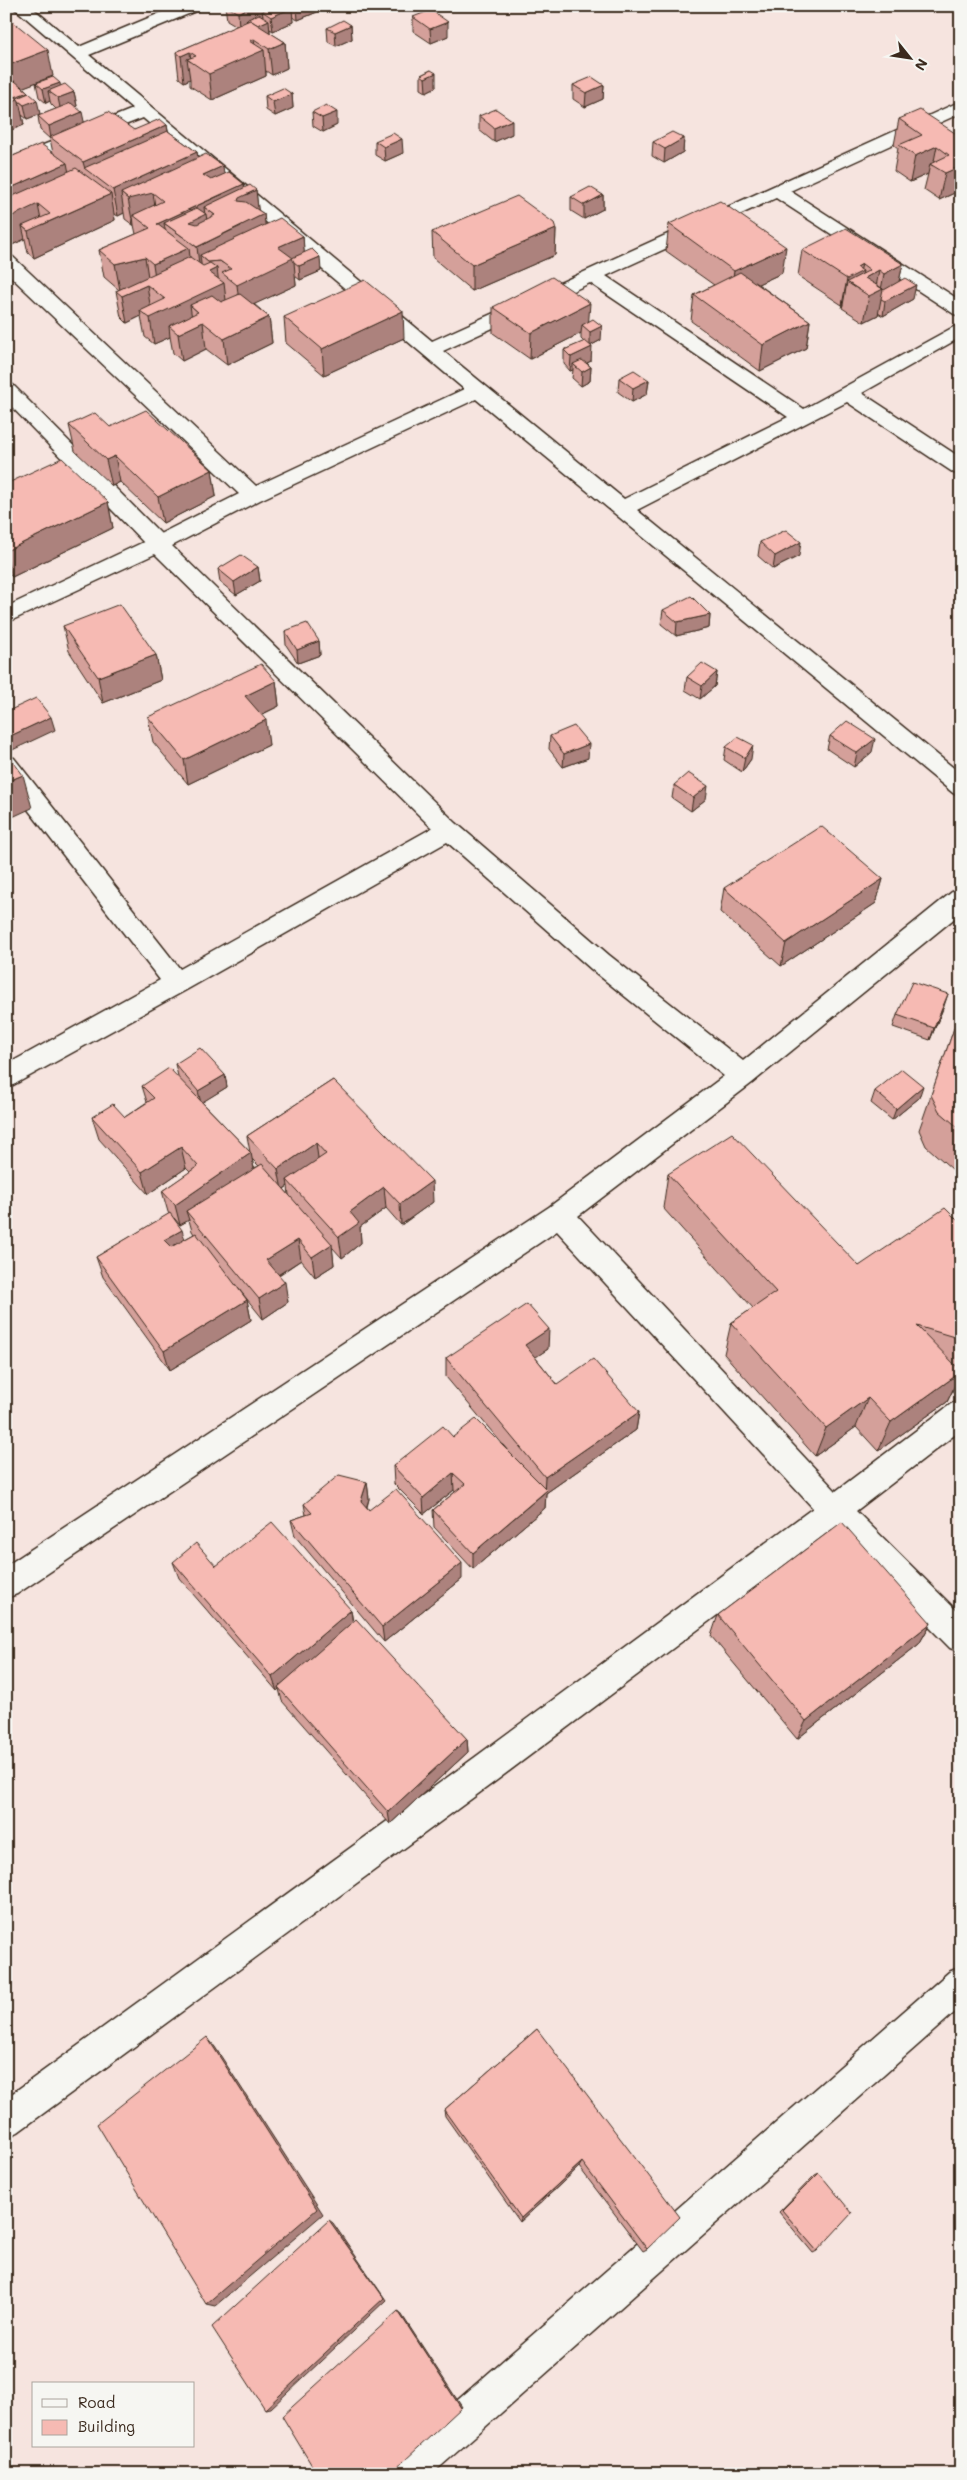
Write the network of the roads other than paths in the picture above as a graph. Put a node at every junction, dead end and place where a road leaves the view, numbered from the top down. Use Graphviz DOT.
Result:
graph roads {
  1 [pos="10,6"];
  2 [pos="20,6"];
  3 [pos="192,6"];
  4 [pos="6,8"];
  5 [pos="77,54"];
  6 [pos="961,106"];
  7 [pos="144,111"];
  8 [pos="6,166"];
  9 [pos="776,190"];
  10 [pos="6,261"];
  11 [pos="592,275"];
  12 [pos="961,310"];
  13 [pos="961,329"];
  14 [pos="429,350"];
  15 [pos="6,389"];
  16 [pos="478,390"];
  17 [pos="847,393"];
  18 [pos="803,418"];
  19 [pos="961,468"];
  20 [pos="253,495"];
  21 [pos="621,509"];
  22 [pos="158,544"];
  23 [pos="6,616"];
  24 [pos="6,764"];
  25 [pos="961,787"];
  26 [pos="448,829"];
  27 [pos="961,899"];
  28 [pos="177,983"];
  29 [pos="743,1076"];
  30 [pos="6,1078"];
  31 [pos="559,1215"];
  32 [pos="961,1413"];
  33 [pos="834,1510"];
  34 [pos="6,1584"];
  35 [pos="961,1637"];
  36 [pos="961,1984"];
  37 [pos="6,2120"];
  38 [pos="403,2474"];
  1 -- 4 [label="street"];
  2 -- 5 [label="street"];
  3 -- 5 [label="street"];
  5 -- 7 [label="street"];
  6 -- 9 [label="street"];
  7 -- 8 [label="street"];
  7 -- 14 [label="street"];
  9 -- 11 [label="street"];
  9 -- 12 [label="street"];
  10 -- 20 [label="street"];
  11 -- 14 [label="street"];
  11 -- 18 [label="street"];
  13 -- 17 [label="street"];
  14 -- 16 [label="street"];
  15 -- 22 [label="street"];
  16 -- 20 [label="street"];
  16 -- 21 [label="street"];
  17 -- 18 [label="street"];
  17 -- 19 [label="street"];
  18 -- 21 [label="street"];
  20 -- 22 [label="street"];
  21 -- 25 [label="street"];
  22 -- 23 [label="street"];
  22 -- 26 [label="street"];
  24 -- 28 [label="street"];
  26 -- 28 [label="street"];
  26 -- 29 [label="street"];
  27 -- 29 [label="street"];
  28 -- 30 [label="street"];
  29 -- 31 [label="street"];
  31 -- 33 [label="street"];
  31 -- 34 [label="street"];
  32 -- 33 [label="street"];
  33 -- 35 [label="street"];
  33 -- 37 [label="street"];
  36 -- 38 [label="street"];
}
